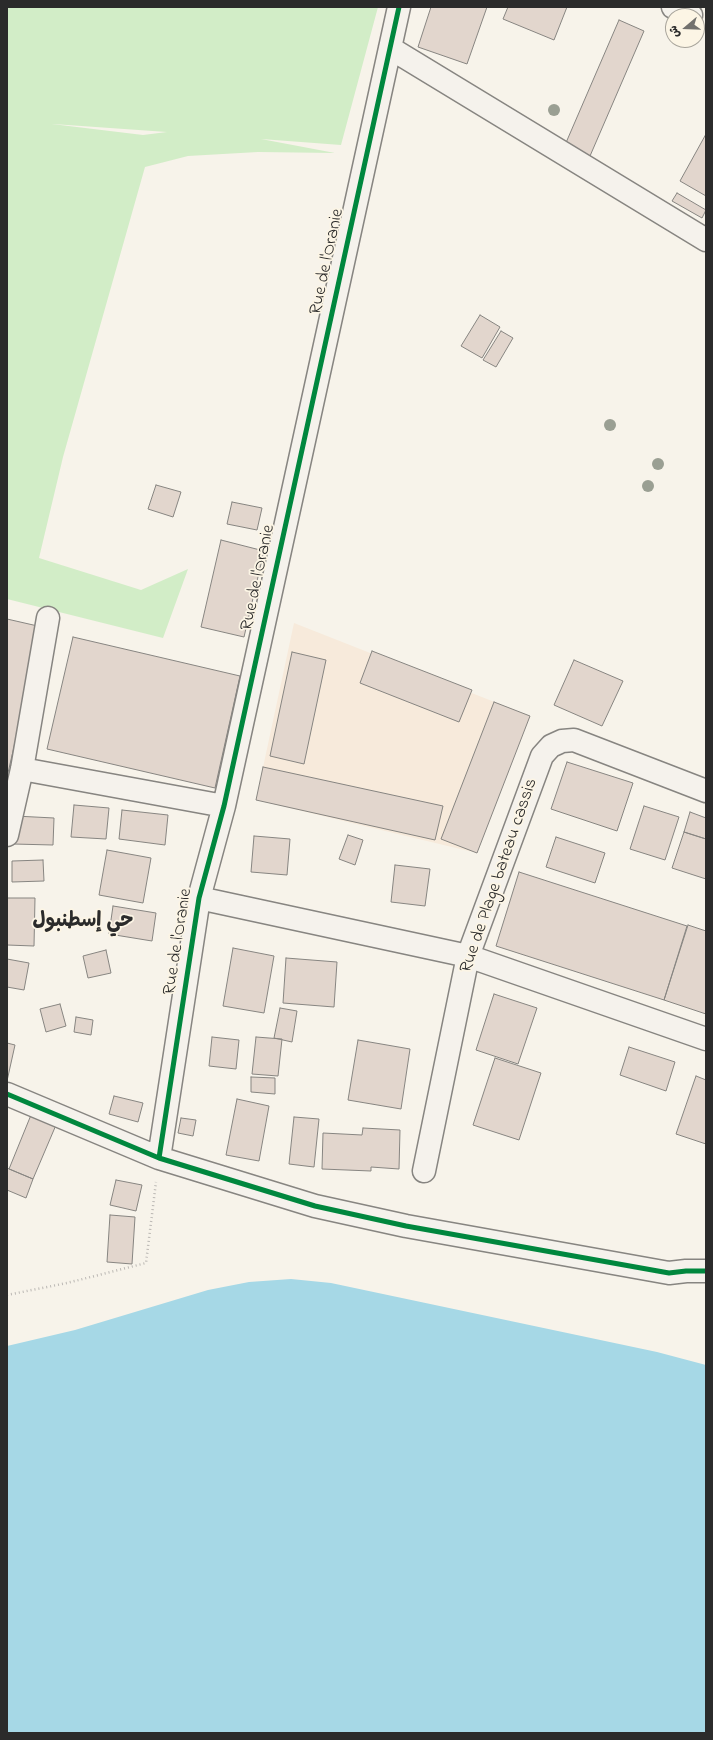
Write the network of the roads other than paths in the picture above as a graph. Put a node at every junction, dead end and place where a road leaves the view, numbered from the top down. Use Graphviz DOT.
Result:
graph roads {
  1 [pos="399,7"];
  2 [pos="390,48"];
  3 [pos="706,240"];
  4 [pos="48,618"];
  5 [pos="22,769"];
  6 [pos="706,791"];
  7 [pos="224,806"];
  8 [pos="7,835"];
  9 [pos="199,898"];
  10 [pos="468,956"];
  11 [pos="706,1039"];
  12 [pos="7,1094"];
  13 [pos="159,1158"];
  14 [pos="424,1171"];
  15 [pos="706,1271"];
  1 -- 2 [label="street, Rue de l'Oranie"];
  2 -- 3 [label="street"];
  2 -- 7 [label="street, Rue de l'Oranie"];
  4 -- 5 [label="street"];
  5 -- 7 [label="street"];
  5 -- 8 [label="street"];
  6 -- 10 [label="street, Rue de Plage bateau cassis"];
  7 -- 9 [label="street, Rue de l'Oranie"];
  9 -- 10 [label="street"];
  9 -- 13 [label="street, Rue de l'Oranie"];
  10 -- 11 [label="street"];
  10 -- 14 [label="street, Rue de Plage bateau cassis"];
  12 -- 13 [label="street"];
  13 -- 15 [label="street"];
}
